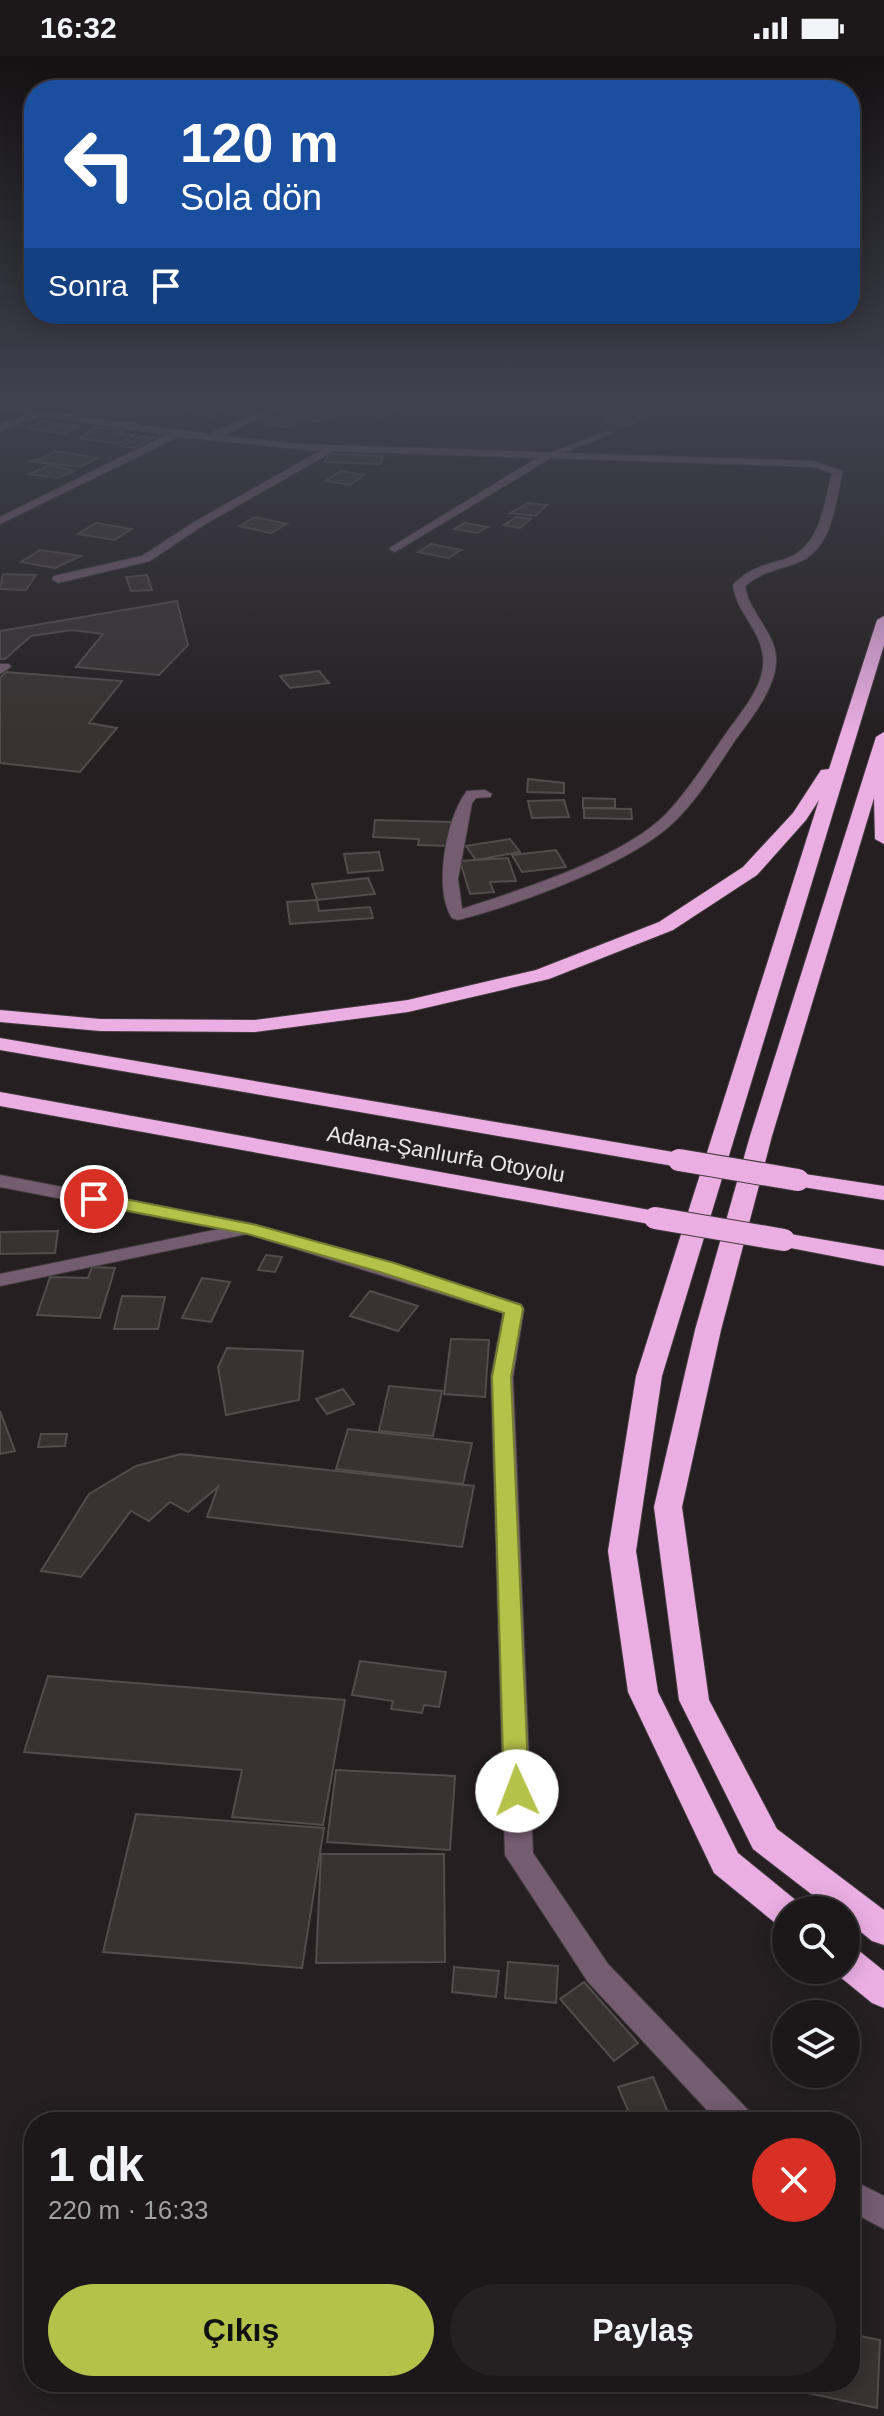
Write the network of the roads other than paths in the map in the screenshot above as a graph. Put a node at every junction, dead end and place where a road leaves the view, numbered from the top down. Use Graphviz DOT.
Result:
graph roads {
  1 [pos="214,515"];
  2 [pos="450,515"];
  3 [pos="824,515"];
  4 [pos="395,549"];
  5 [pos="58,579"];
  6 [pos="884,620"];
  7 [pos="883,742"];
  8 [pos="844,749"];
  9 [pos="485,794"];
  10 [pos="884,839"];
  11 [pos="0,1016"];
  12 [pos="0,1044"];
  13 [pos="0,1099"];
  14 [pos="0,1181"];
  15 [pos="884,1193"];
  16 [pos="250,1229"];
  17 [pos="884,1256"];
  18 [pos="0,1280"];
  19 [pos="772,1901"];
  20 [pos="884,1930"];
  21 [pos="860,1972"];
  22 [pos="884,1992"];
  23 [pos="730,2112"];
  24 [pos="860,2200"];
  25 [pos="884,2213"];
  1 -- 5 [label="street"];
  2 -- 4 [label="street"];
  3 -- 9 [label="street"];
  6 -- 8 [label="highway"];
  7 -- 10 [label="highway"];
  7 -- 20 [label="highway"];
  8 -- 11 [label="highway"];
  8 -- 19 [label="highway"];
  12 -- 15 [label="highway, Adana-Şanlıurfa Otoyolu, bridge"];
  13 -- 17 [label="highway, Adana-Şanlıurfa Otoyolu, bridge"];
  14 -- 16 [label="street"];
  16 -- 18 [label="street"];
  16 -- 23 [label="street"];
  21 -- 22 [label="highway"];
  24 -- 25 [label="street"];
}
